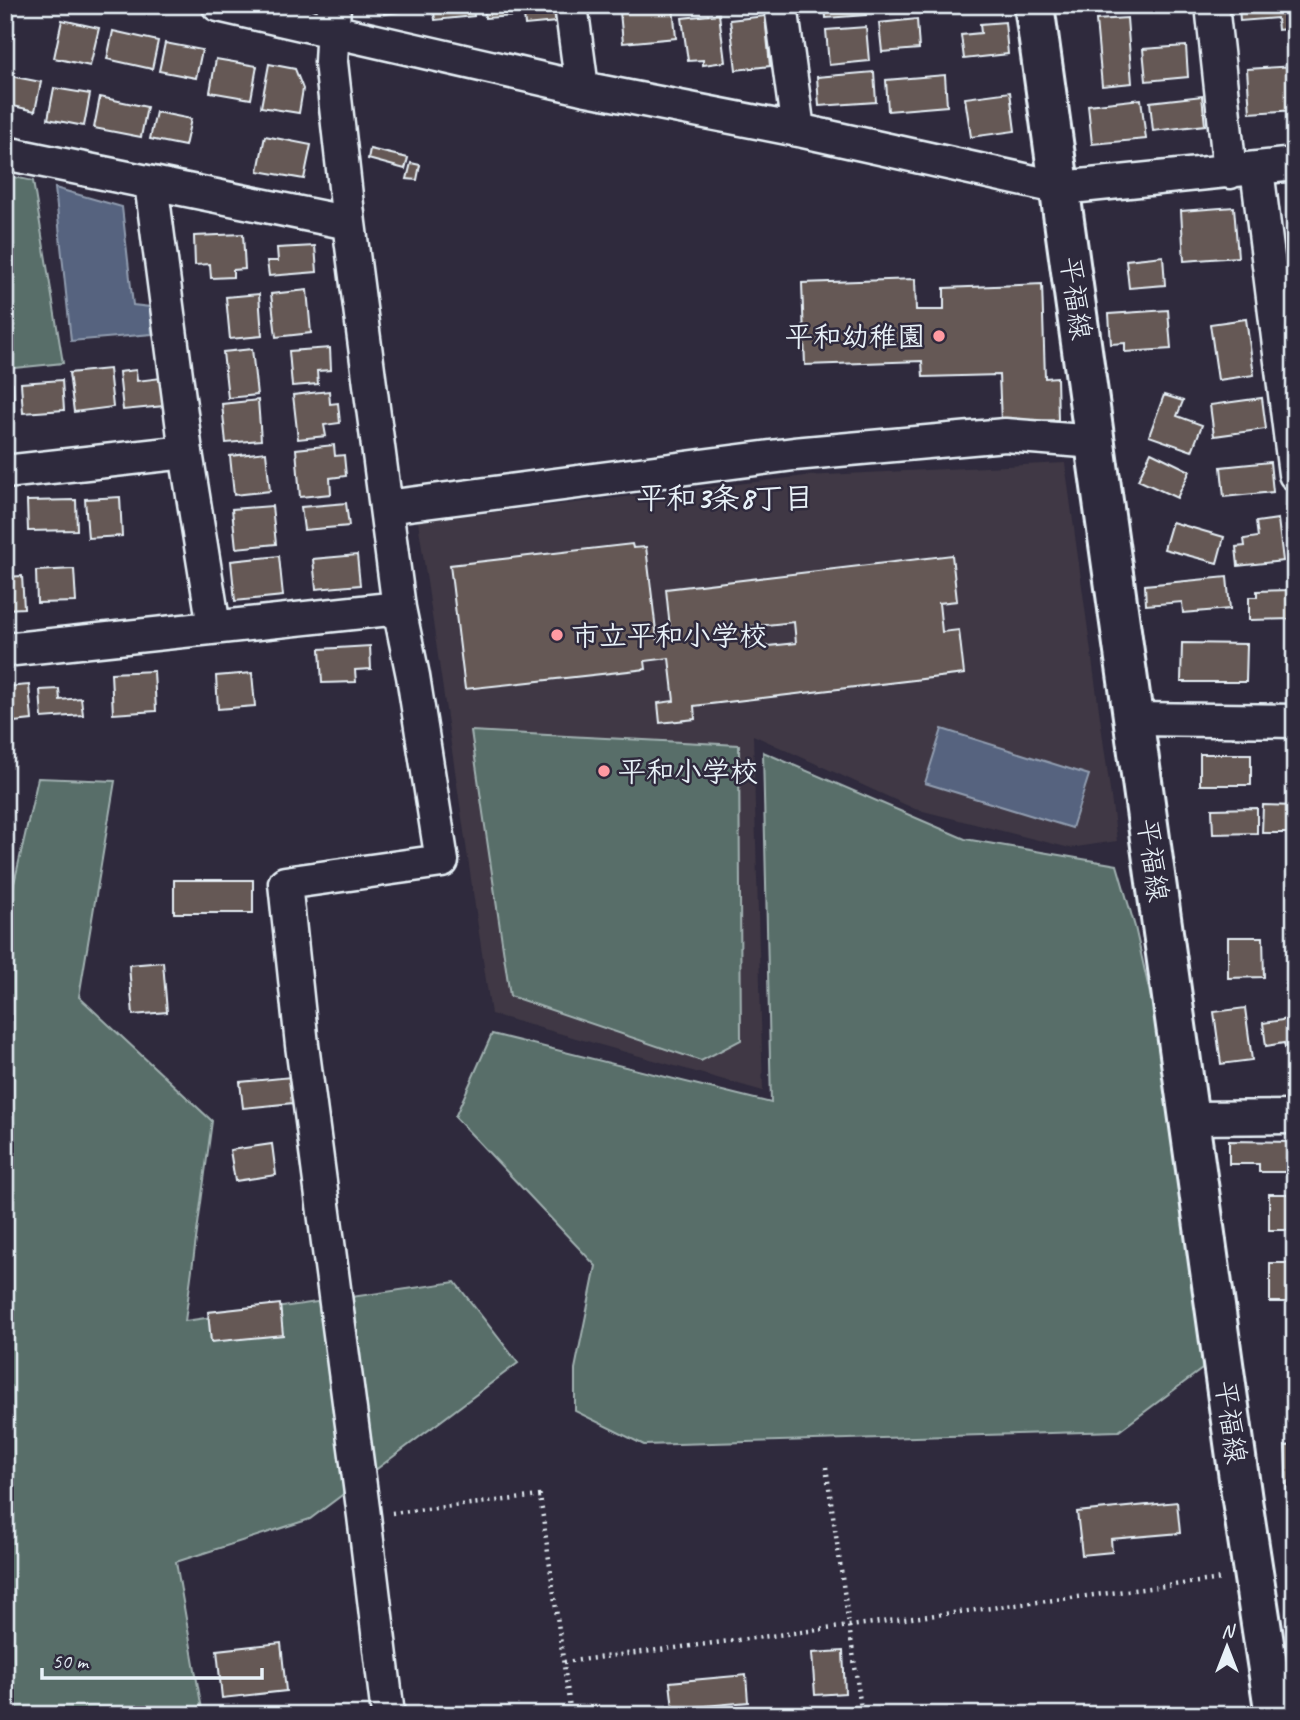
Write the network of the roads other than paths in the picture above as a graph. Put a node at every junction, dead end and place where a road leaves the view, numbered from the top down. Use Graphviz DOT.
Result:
graph roads {
  1 [pos="218,5"];
  2 [pos="571,5"];
  3 [pos="781,5"];
  4 [pos="1034,5"];
  5 [pos="1212,5"];
  6 [pos="333,18"];
  7 [pos="582,88"];
  8 [pos="798,130"];
  9 [pos="5,153"];
  10 [pos="1295,164"];
  11 [pos="1244,170"];
  12 [pos="151,183"];
  13 [pos="1061,188"];
  14 [pos="349,223"];
  15 [pos="1096,442"];
  16 [pos="187,452"];
  17 [pos="5,472"];
  18 [pos="1295,474"];
  19 [pos="386,506"];
  20 [pos="399,608"];
  21 [pos="214,627"];
  22 [pos="5,650"];
  23 [pos="1134,719"];
  24 [pos="1295,721"];
  25 [pos="1295,1117"];
  26 [pos="1189,1118"];
  27 [pos="1280,1697"];
  28 [pos="388,1715"];
  1 -- 6 [label="street"];
  2 -- 7 [label="street"];
  3 -- 8 [label="street"];
  4 -- 13 [label="street, 平福線"];
  5 -- 11 [label="street"];
  6 -- 7 [label="street"];
  6 -- 14 [label="street"];
  7 -- 8 [label="street"];
  8 -- 13 [label="street"];
  9 -- 12 [label="street"];
  10 -- 11 [label="street"];
  11 -- 13 [label="street"];
  11 -- 18 [label="street"];
  12 -- 14 [label="street"];
  12 -- 16 [label="street"];
  13 -- 15 [label="street, 平福線"];
  14 -- 19 [label="street"];
  15 -- 19 [label="street"];
  15 -- 23 [label="street, 平福線"];
  16 -- 17 [label="street"];
  16 -- 21 [label="street"];
  19 -- 20 [label="street"];
  20 -- 21 [label="street"];
  20 -- 28 [label="street"];
  21 -- 22 [label="street"];
  23 -- 24 [label="street"];
  23 -- 26 [label="street, 平福線"];
  25 -- 26 [label="street"];
  26 -- 27 [label="street, 平福線"];
}
